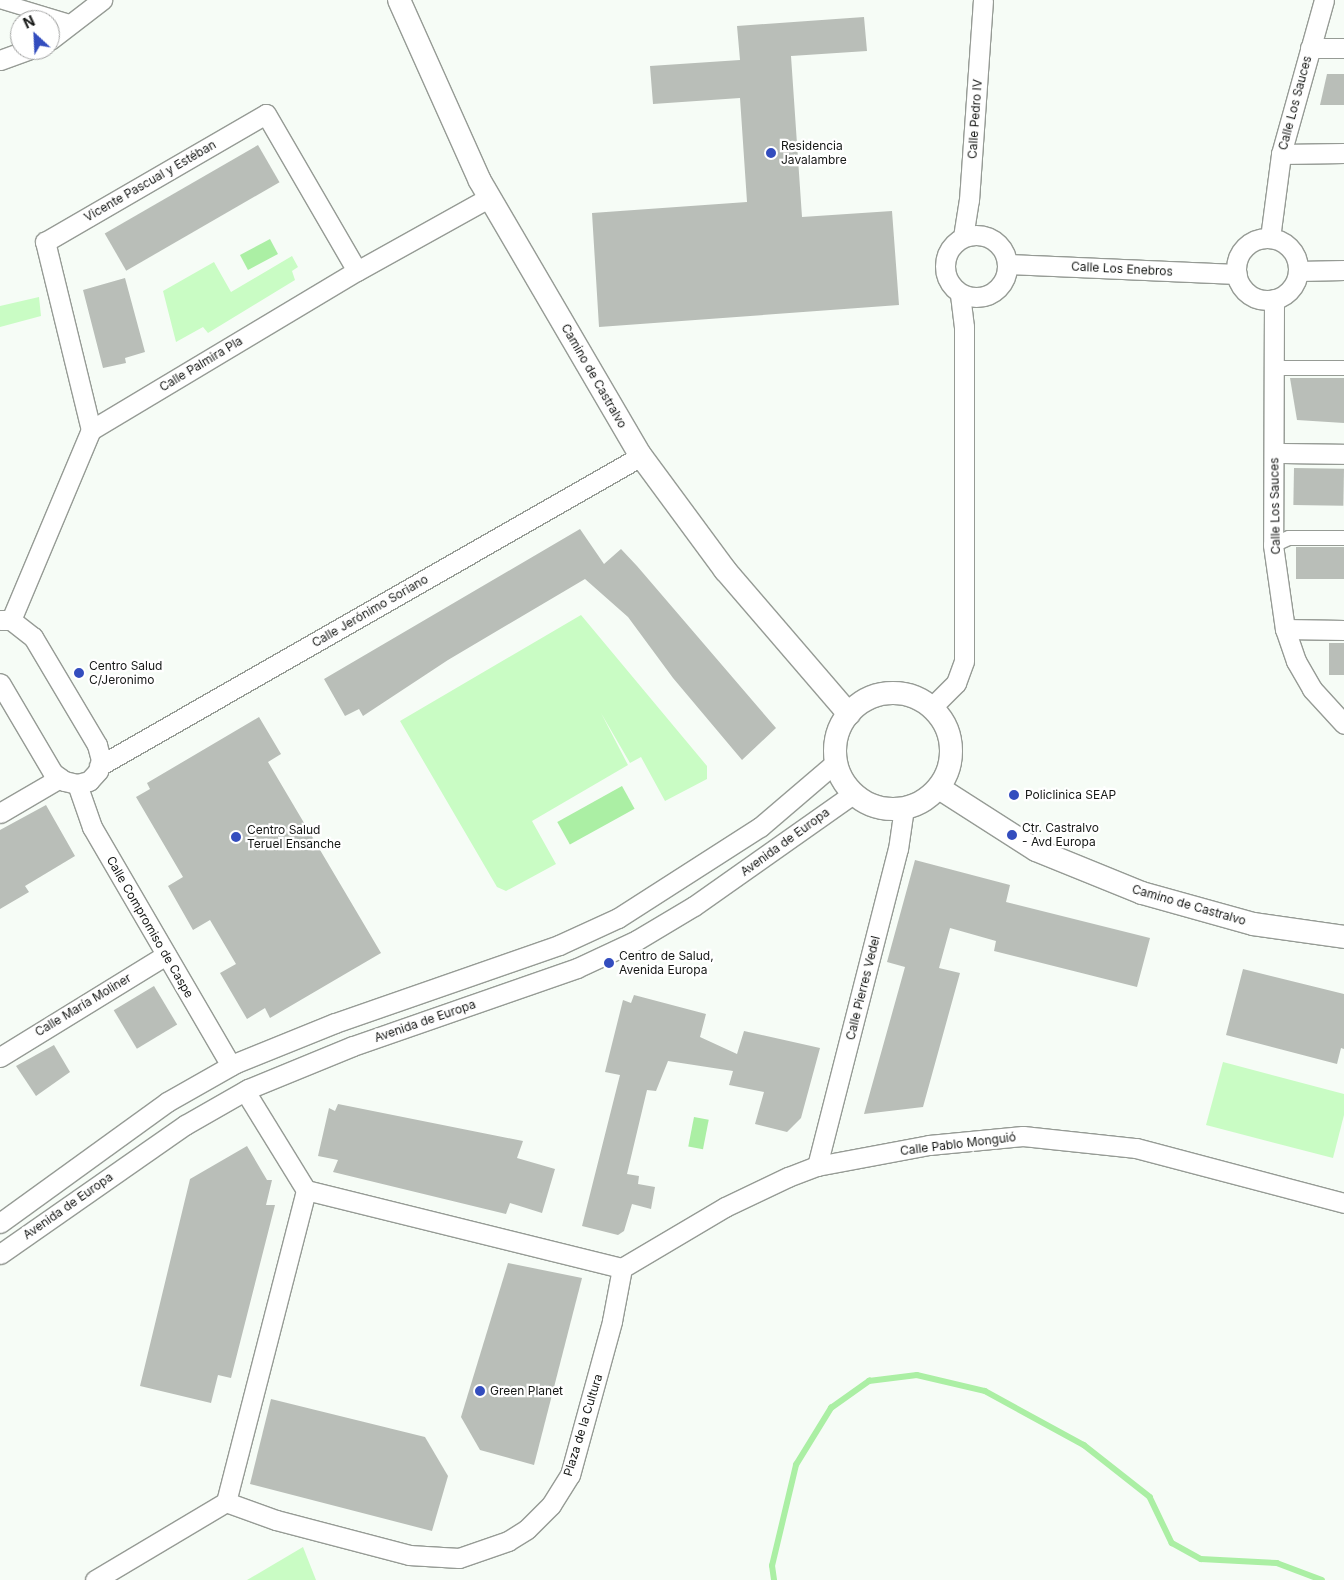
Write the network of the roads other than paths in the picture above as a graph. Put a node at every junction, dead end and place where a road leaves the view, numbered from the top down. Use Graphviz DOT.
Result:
graph roads {
  1 [pos="102,0"];
  2 [pos="399,0"];
  3 [pos="983,0"];
  4 [pos="1324,0"];
  5 [pos="0,1"];
  6 [pos="73,23"];
  7 [pos="60,33"];
  8 [pos="1310,48"];
  9 [pos="1344,48"];
  10 [pos="1344,153"];
  11 [pos="1281,154"];
  12 [pos="490,197"];
  13 [pos="963,237"];
  14 [pos="1270,238"];
  15 [pos="1008,264"];
  16 [pos="1344,270"];
  17 [pos="357,271"];
  18 [pos="1298,272"];
  19 [pos="1237,274"];
  20 [pos="960,293"];
  21 [pos="1274,299"];
  22 [pos="1274,368"];
  23 [pos="1344,368"];
  24 [pos="91,430"];
  25 [pos="1274,453"];
  26 [pos="1344,454"];
  27 [pos="641,456"];
  28 [pos="1344,538"];
  29 [pos="1274,545"];
  30 [pos="5,620"];
  31 [pos="1285,630"];
  32 [pos="1344,630"];
  33 [pos="1,686"];
  34 [pos="932,707"];
  35 [pos="849,714"];
  36 [pos="1344,724"];
  37 [pos="836,762"];
  38 [pos="99,766"];
  39 [pos="68,781"];
  40 [pos="939,788"];
  41 [pos="853,794"];
  42 [pos="904,808"];
  43 [pos="0,813"];
  44 [pos="1344,937"];
  45 [pos="166,955"];
  46 [pos="0,1057"];
  47 [pos="231,1066"];
  48 [pos="245,1091"];
  49 [pos="817,1166"];
  50 [pos="306,1190"];
  51 [pos="1344,1203"];
  52 [pos="0,1223"];
  53 [pos="0,1254"];
  54 [pos="622,1268"];
  55 [pos="226,1502"];
  56 [pos="95,1580"];
  1 -- 6 [label="street"];
  2 -- 12 [label="street, Camino de Castralvo"];
  3 -- 13 [label="street, Calle Pedro IV"];
  4 -- 8 [label="street, Calle Los Sauces"];
  5 -- 6 [label="street"];
  6 -- 7 [label="street"];
  8 -- 9 [label="street"];
  8 -- 11 [label="street, Calle Los Sauces"];
  10 -- 11 [label="street"];
  11 -- 14 [label="street, Calle Los Sauces"];
  12 -- 17 [label="street, Calle Palmira Pla"];
  12 -- 27 [label="street, Camino de Castralvo"];
  13 -- 15 [label="street"];
  13 -- 20 [label="street"];
  14 -- 18 [label="street"];
  14 -- 19 [label="street"];
  15 -- 19 [label="street, Calle Los Enebros"];
  15 -- 20 [label="street"];
  16 -- 18 [label="street"];
  17 -- 24 [label="street, Calle Palmira Pla"];
  17 -- 24 [label="street, Vicente Pascual y Estéban"];
  18 -- 21 [label="street"];
  19 -- 21 [label="street"];
  20 -- 34 [label="street"];
  21 -- 22 [label="street, Calle Los Sauces"];
  22 -- 23 [label="street"];
  22 -- 25 [label="street, Calle Los Sauces"];
  24 -- 30 [label="street"];
  25 -- 26 [label="street"];
  25 -- 29 [label="street, Calle Los Sauces"];
  27 -- 35 [label="street, Camino de Castralvo"];
  27 -- 38 [label="street, Calle Jerónimo Soriano"];
  28 -- 29 [label="street"];
  29 -- 31 [label="street, Calle Los Sauces"];
  30 -- 38 [label="street"];
  31 -- 32 [label="street"];
  31 -- 36 [label="street, Calle Los Sauces"];
  33 -- 39 [label="street"];
  34 -- 35 [label="street"];
  34 -- 40 [label="street"];
  35 -- 37 [label="street"];
  37 -- 41 [label="street"];
  37 -- 47 [label="street, Avenida de Europa"];
  38 -- 39 [label="street, Calle Jerónimo Soriano"];
  39 -- 43 [label="street"];
  39 -- 45 [label="street, Calle Compromiso de Caspe"];
  40 -- 42 [label="street"];
  40 -- 44 [label="street, Camino de Castralvo"];
  41 -- 42 [label="street"];
  41 -- 48 [label="street, Avenida de Europa"];
  42 -- 49 [label="street, Calle Pierres Vedel"];
  45 -- 46 [label="street, Calle María Moliner"];
  45 -- 47 [label="street, Calle Compromiso de Caspe"];
  47 -- 52 [label="street, Avenida de Europa"];
  48 -- 50 [label="street"];
  48 -- 53 [label="street, Avenida de Europa"];
  49 -- 51 [label="street, Calle Pablo Monguió"];
  49 -- 54 [label="street, Calle Pablo Monguió"];
  50 -- 54 [label="street"];
  50 -- 55 [label="street"];
  54 -- 55 [label="street, Plaza de la Cultura"];
  55 -- 56 [label="street"];
}
